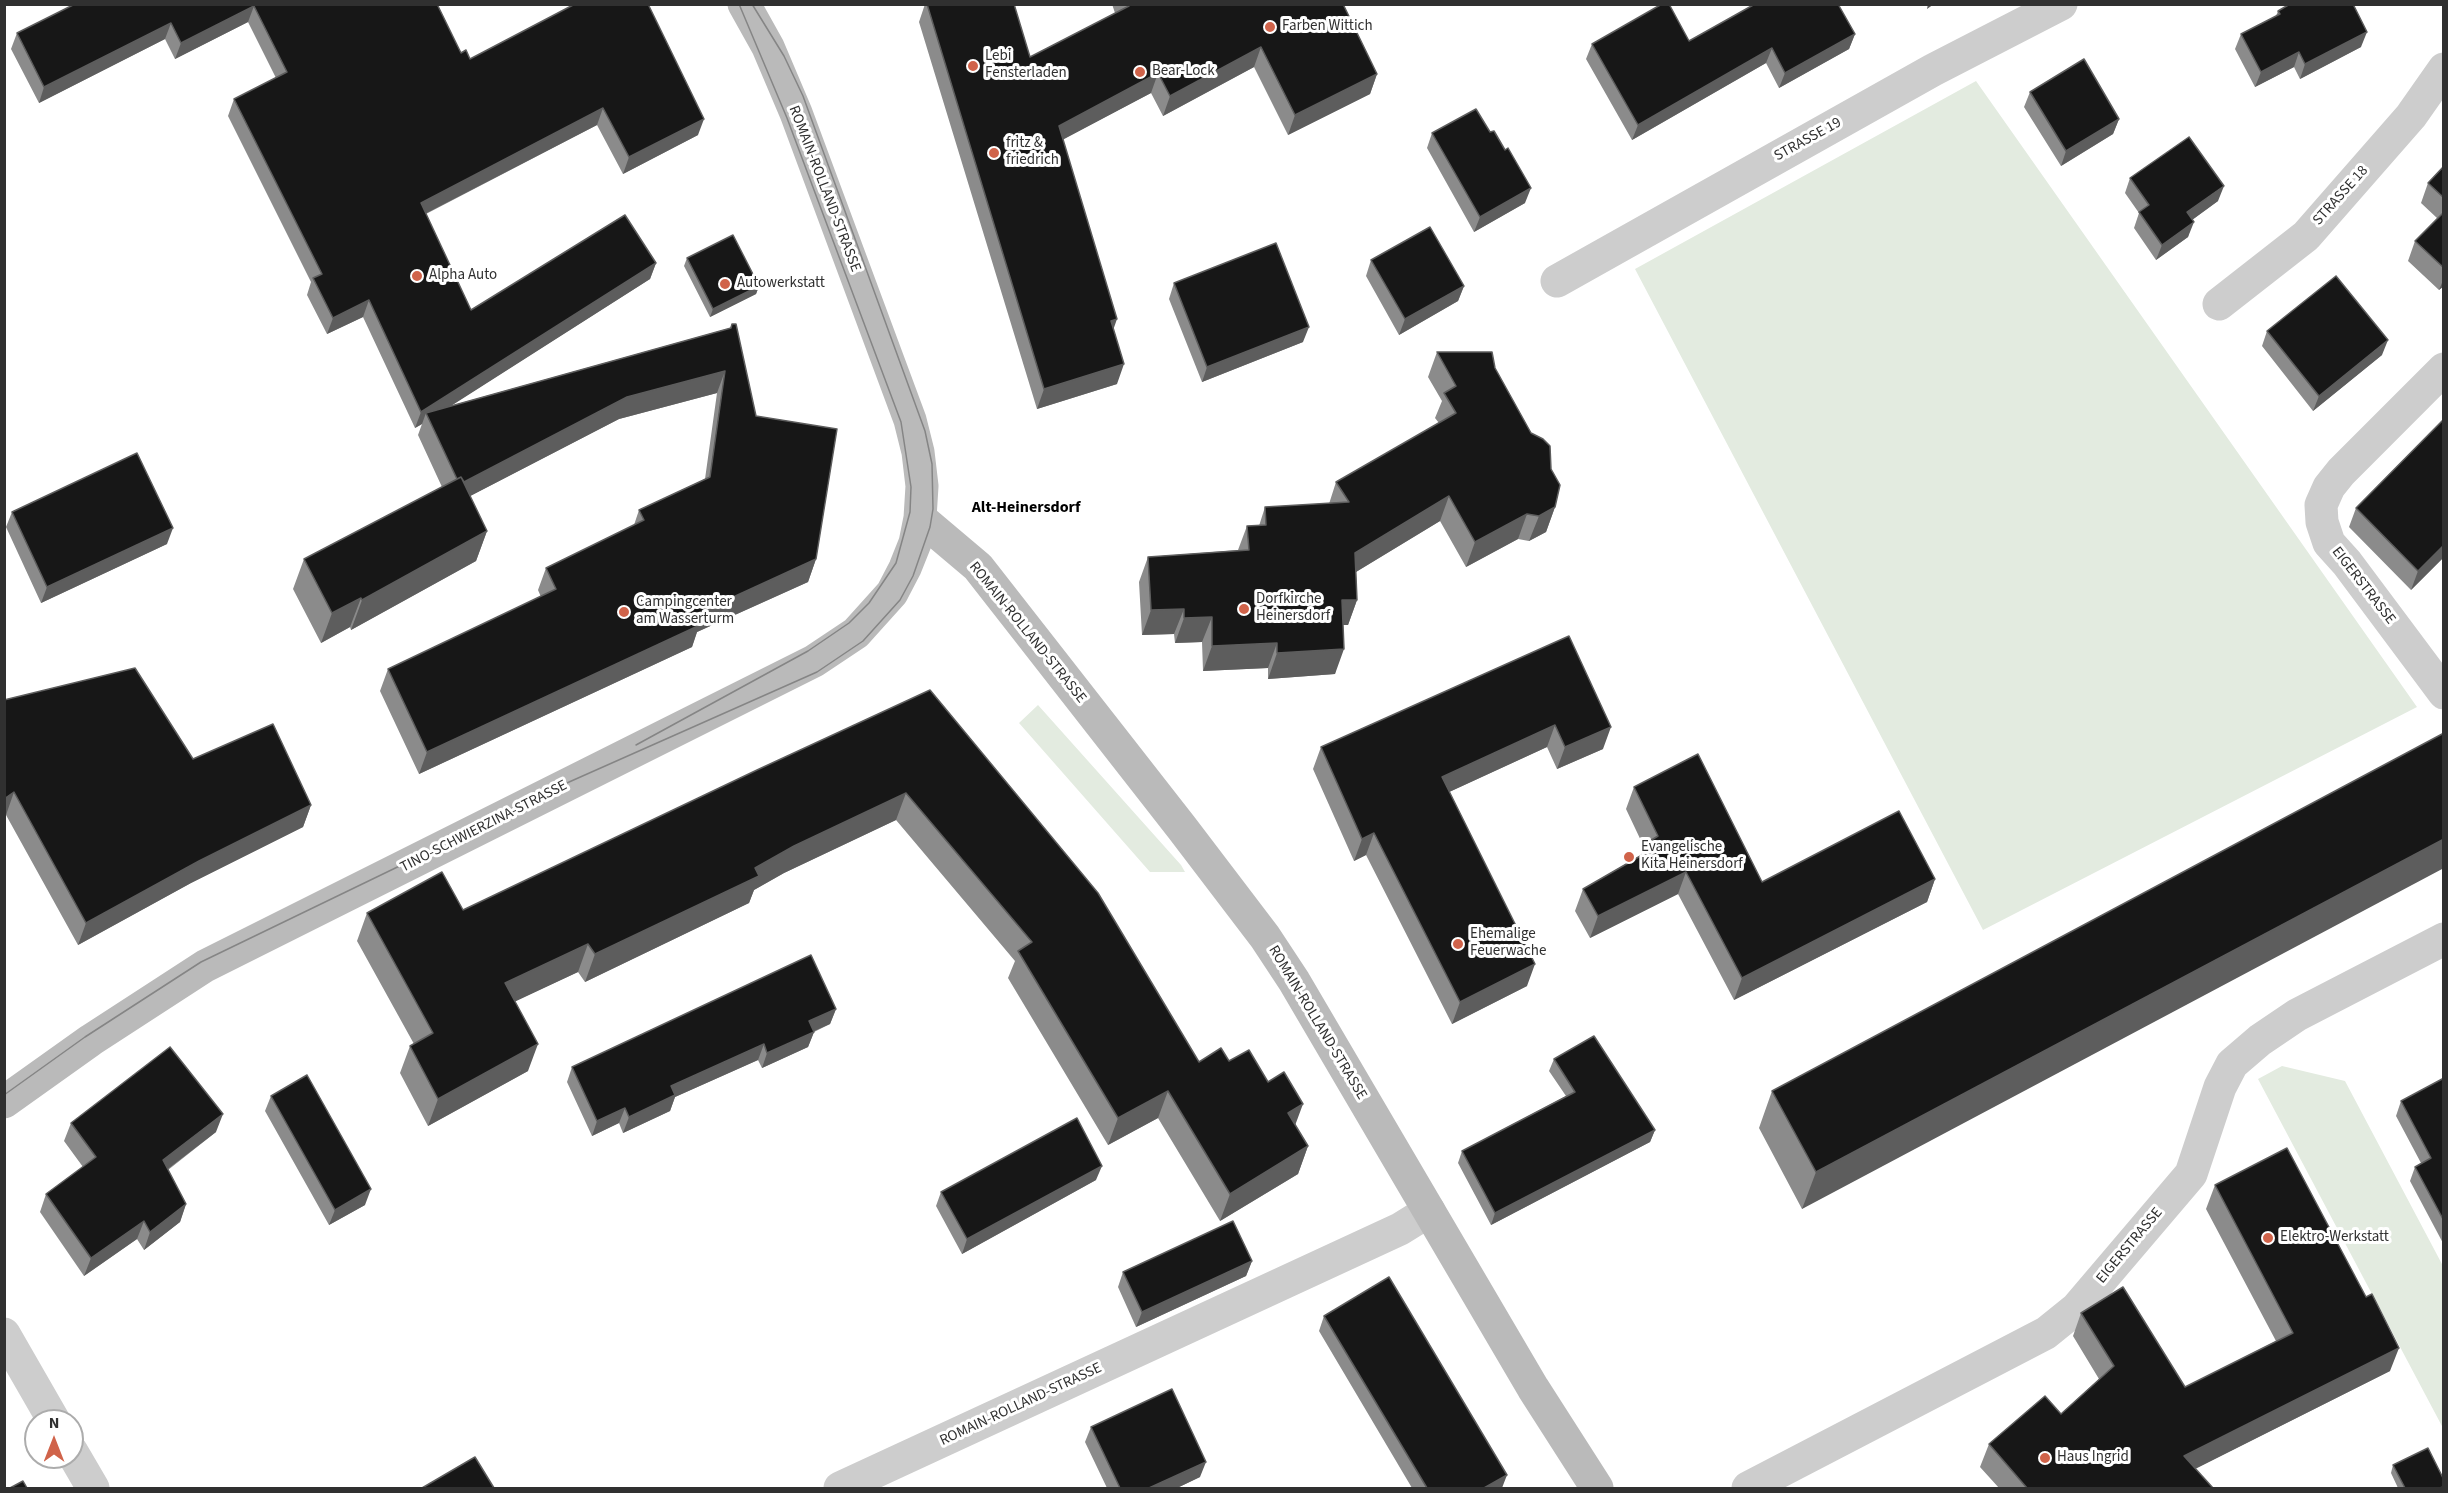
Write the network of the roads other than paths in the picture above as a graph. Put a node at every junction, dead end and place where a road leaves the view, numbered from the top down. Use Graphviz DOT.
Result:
graph roads {
  1 [pos="744,4"];
  2 [pos="2061,4"];
  3 [pos="2444,69"];
  4 [pos="1557,281"];
  5 [pos="2219,304"];
  6 [pos="2444,369"];
  7 [pos="920,518"];
  8 [pos="2444,693"];
  9 [pos="2444,939"];
  10 [pos="4,1102"];
  11 [pos="1429,1211"];
  12 [pos="4,1334"];
  13 [pos="47,1409"];
  14 [pos="82,1469"];
  15 [pos="93,1488"];
  16 [pos="840,1488"];
  17 [pos="1597,1488"];
  18 [pos="1748,1488"];
  1 -- 7 [label="main road, ROMAIN-ROLLAND-STRASSE"];
  2 -- 4 [label="street, STRASSE 19"];
  3 -- 5 [label="street, STRASSE 18"];
  6 -- 8 [label="street, EIGERSTRASSE"];
  7 -- 10 [label="main road, TINO-SCHWIERZINA-STRASSE"];
  7 -- 11 [label="main road, ROMAIN-ROLLAND-STRASSE"];
  9 -- 18 [label="street, EIGERSTRASSE"];
  11 -- 16 [label="street, ROMAIN-ROLLAND-STRASSE"];
  11 -- 17 [label="main road, ROMAIN-ROLLAND-STRASSE"];
  12 -- 13 [label="street"];
  14 -- 15 [label="street"];
}
